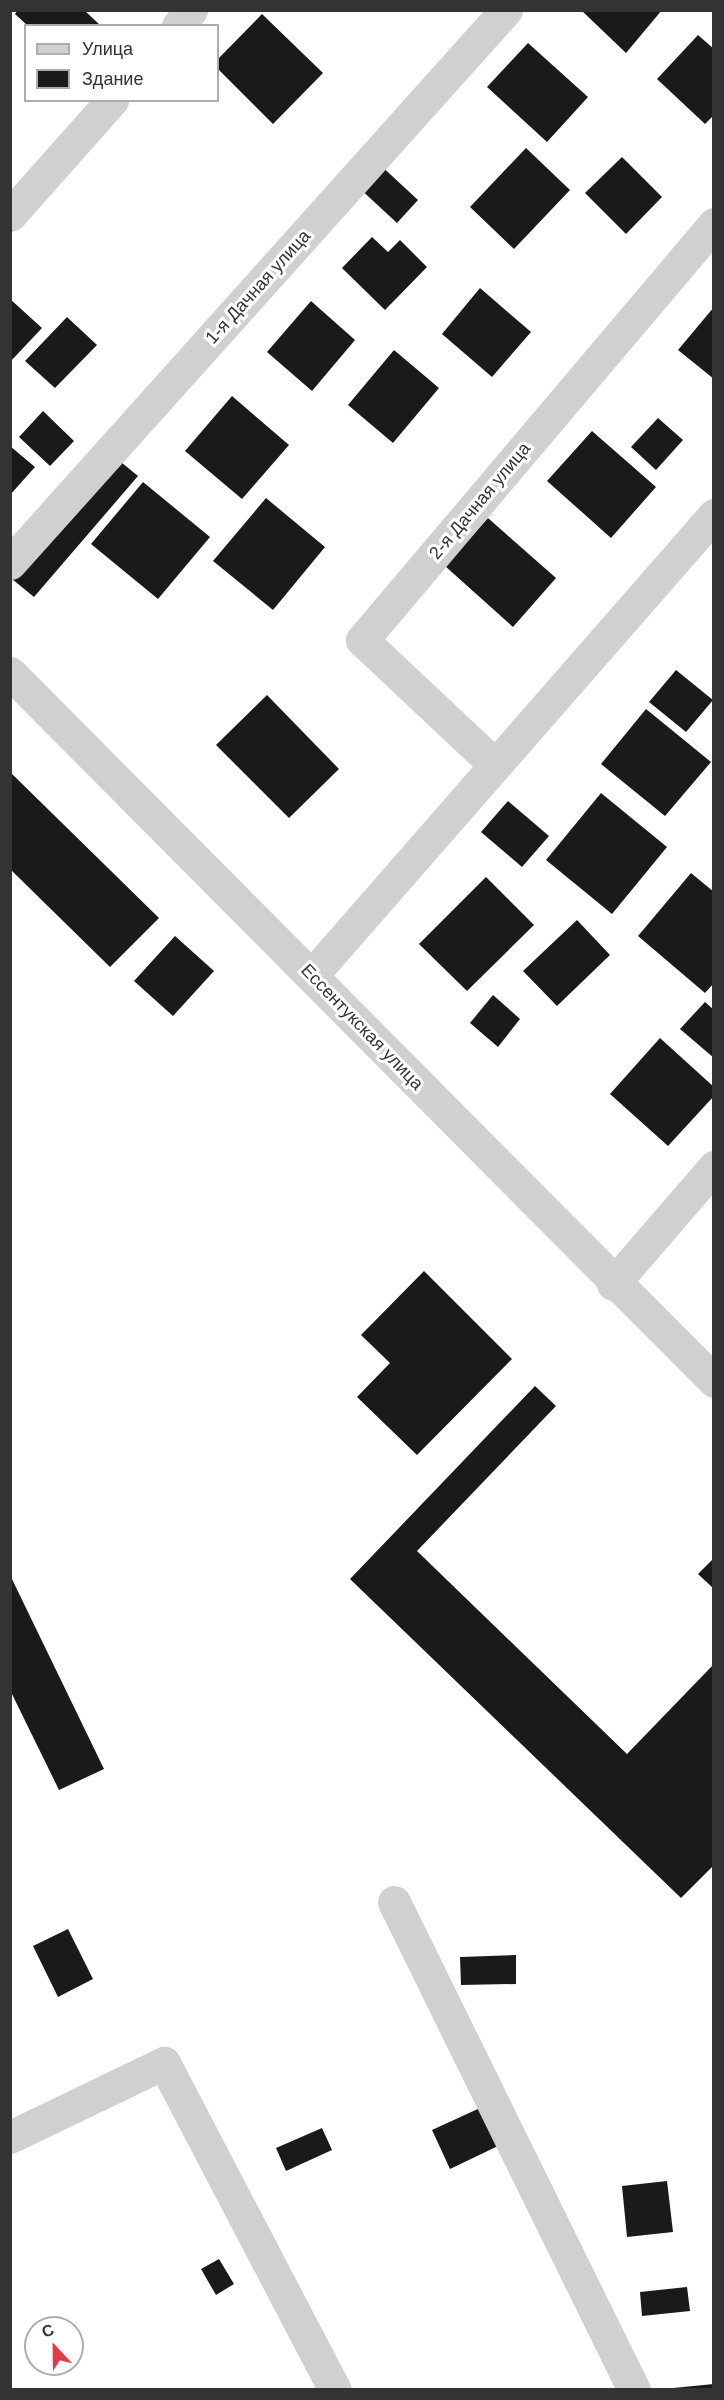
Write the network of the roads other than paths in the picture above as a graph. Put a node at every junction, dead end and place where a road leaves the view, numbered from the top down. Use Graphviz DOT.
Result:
graph roads {
  1 [pos="191,10"];
  2 [pos="506,10"];
  3 [pos="180,24"];
  4 [pos="110,102"];
  5 [pos="10,215"];
  6 [pos="714,224"];
  7 [pos="714,515"];
  8 [pos="10,563"];
  9 [pos="10,673"];
  10 [pos="494,764"];
  11 [pos="312,975"];
  12 [pos="714,1167"];
  13 [pos="613,1284"];
  14 [pos="714,1381"];
  15 [pos="394,1902"];
  16 [pos="10,2137"];
  17 [pos="335,2390"];
  18 [pos="634,2390"];
  1 -- 3 [label="street"];
  2 -- 8 [label="street, 1-я Дачная улица"];
  4 -- 5 [label="street"];
  6 -- 10 [label="street, 2-я Дачная улица"];
  7 -- 10 [label="street"];
  9 -- 11 [label="street, Ессентукская улица"];
  10 -- 11 [label="street"];
  11 -- 13 [label="street, Ессентукская улица"];
  12 -- 13 [label="street"];
  13 -- 14 [label="street, Ессентукская улица"];
  15 -- 18 [label="street"];
  16 -- 17 [label="street"];
}
